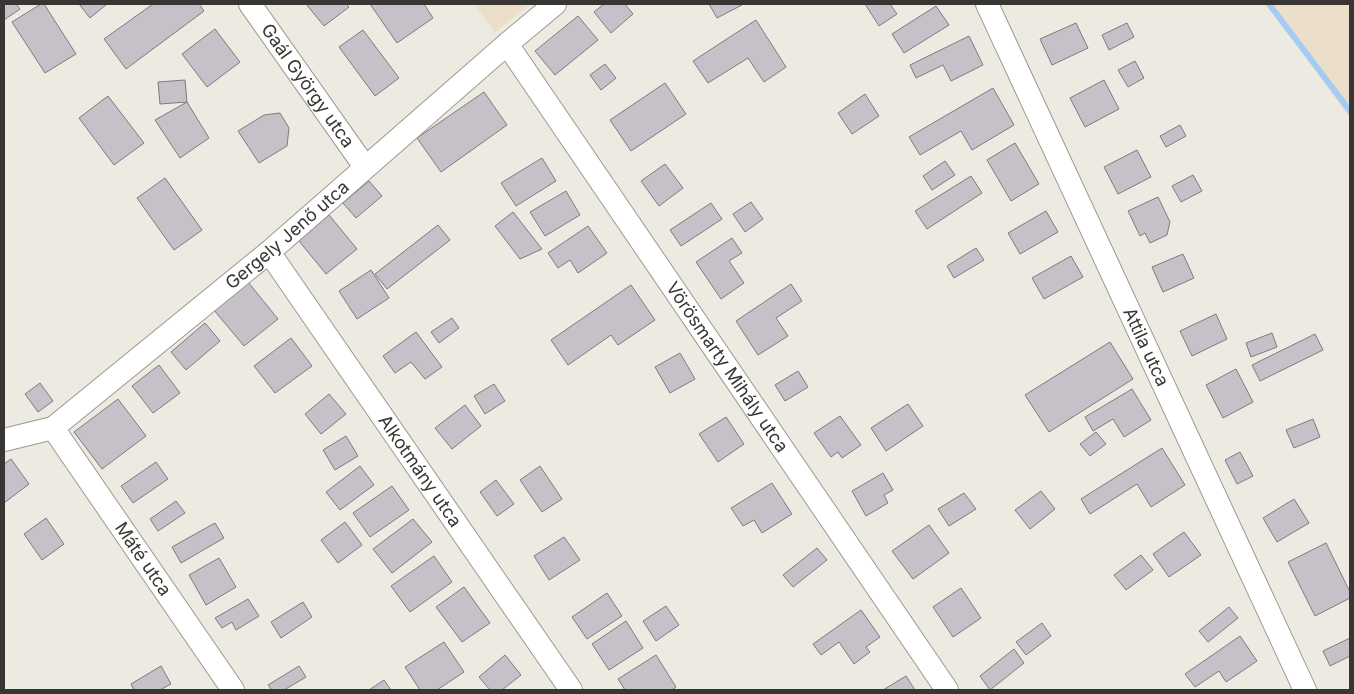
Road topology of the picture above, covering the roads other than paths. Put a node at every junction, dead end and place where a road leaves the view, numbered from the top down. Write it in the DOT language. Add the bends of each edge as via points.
graph roads {
  1 [pos="250,4"];
  2 [pos="987,4"];
  3 [pos="548,6"];
  4 [pos="507,44"];
  5 [pos="365,167"];
  6 [pos="269,252"];
  7 [pos="53,428"];
  8 [pos="4,440"];
  9 [pos="233,690"];
  10 [pos="571,690"];
  11 [pos="947,690"];
  12 [pos="1305,690"];
  1 -- 5 [label="street, Gaál György utca"];
  2 -- 12 [label="street, Attila utca"];
  3 -- 4 [label="street, Gergely Jenő utca"];
  4 -- 5 [label="street, Gergely Jenő utca"];
  4 -- 11 [label="street, Vörösmarty Mihály utca"];
  5 -- 6 [label="street, Gergely Jenő utca"];
  6 -- 7 [label="street, Gergely Jenő utca"];
  6 -- 10 [label="street, Alkotmány utca"];
  7 -- 8 [label="street, Gergely Jenő utca"];
  7 -- 9 [label="street, Máté utca"];
}
